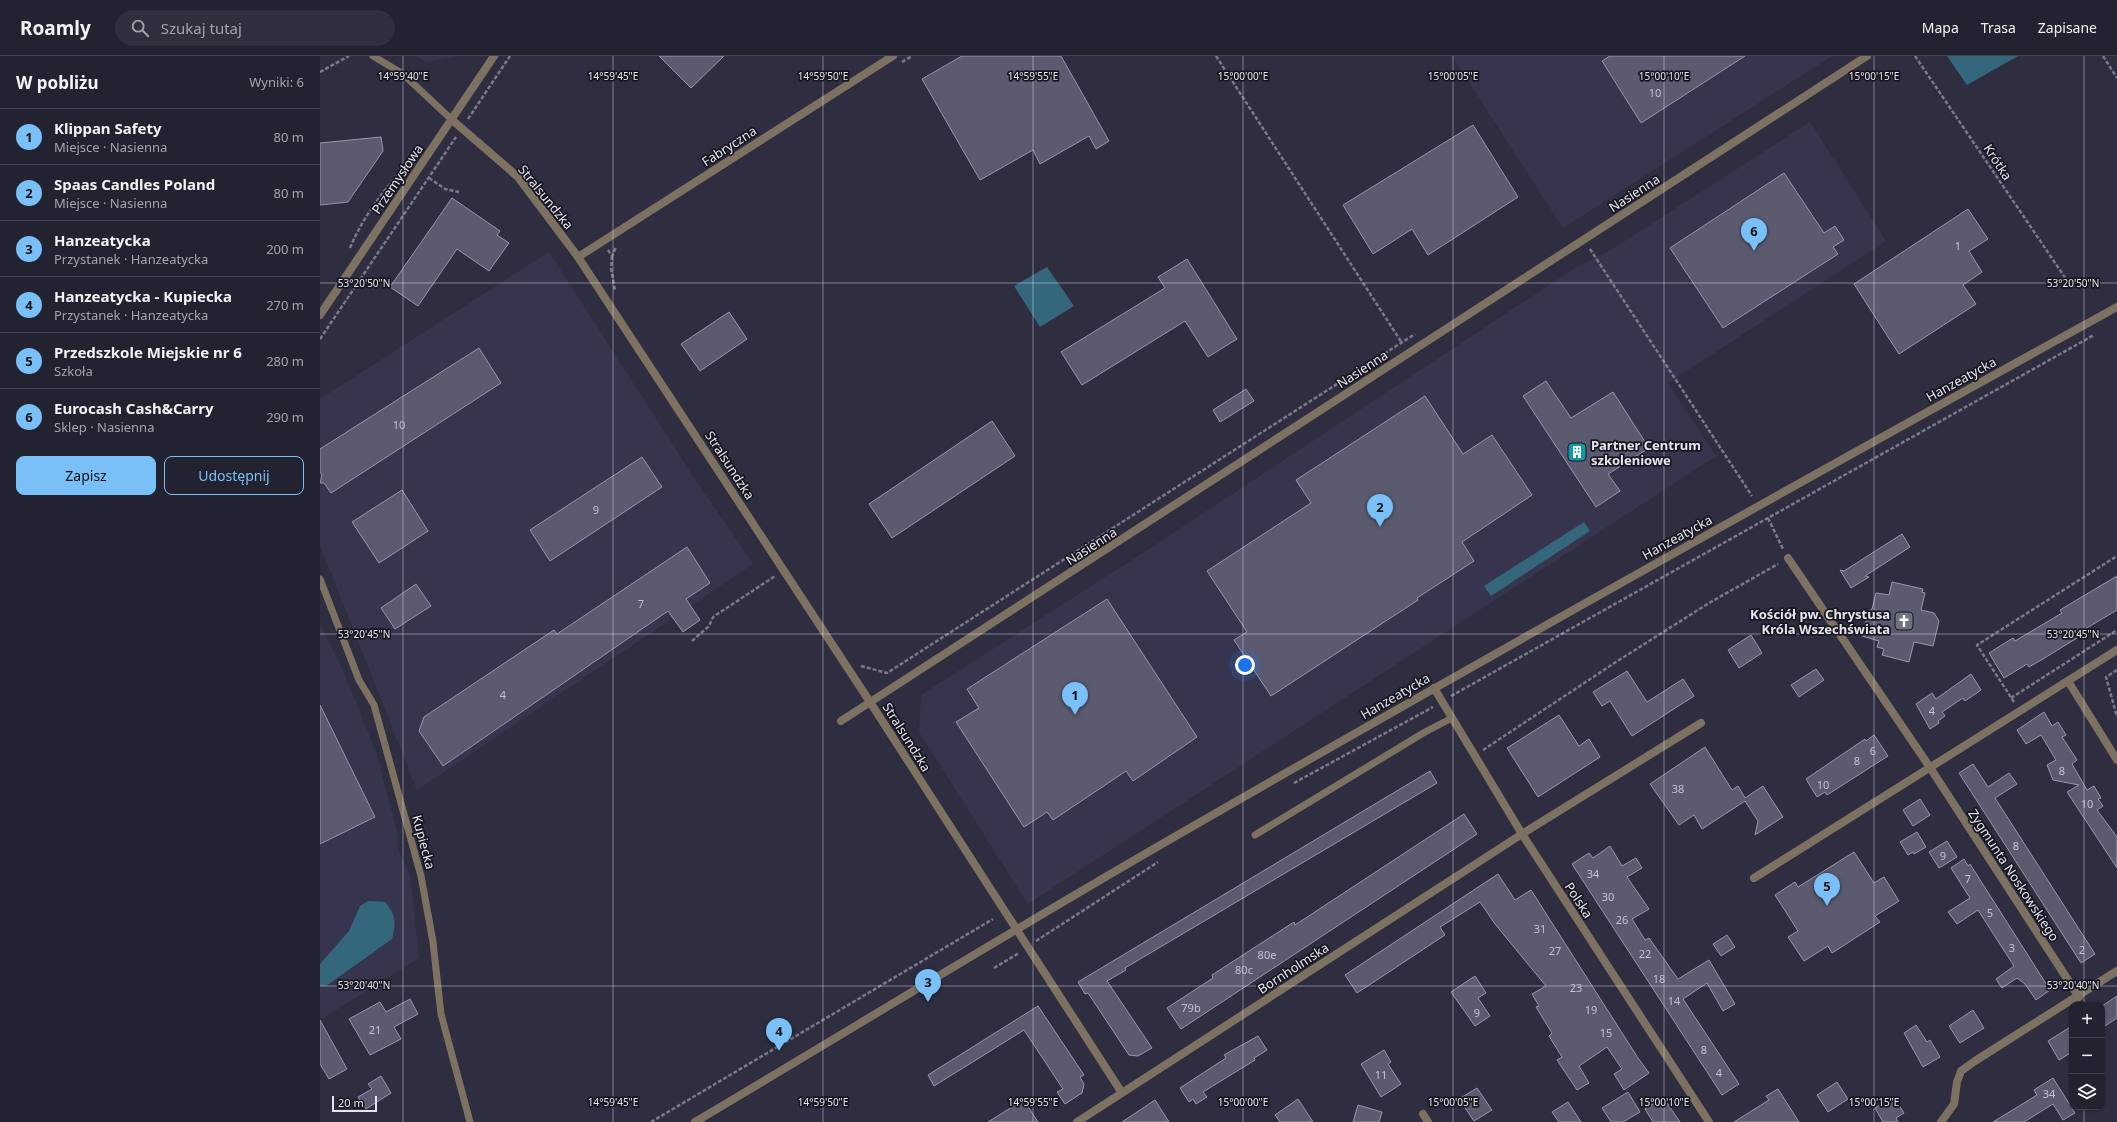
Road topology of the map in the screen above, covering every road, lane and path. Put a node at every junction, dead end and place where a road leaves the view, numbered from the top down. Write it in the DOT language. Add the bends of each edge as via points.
graph roads {
  1 [pos="349,56"];
  2 [pos="373,56"];
  3 [pos="494,56"];
  4 [pos="510,56"];
  5 [pos="893,56"];
  6 [pos="1216,56"];
  7 [pos="1867,56"];
  8 [pos="1915,56"];
  9 [pos="2103,56"];
  10 [pos="320,72"];
  11 [pos="2117,78"];
  12 [pos="451,119"];
  13 [pos="461,129"];
  14 [pos="429,178"];
  15 [pos="459,192"];
  16 [pos="1584,240"];
  17 [pos="612,256"];
  18 [pos="578,257"];
  19 [pos="2066,279"];
  20 [pos="615,290"];
  21 [pos="2117,307"];
  22 [pos="320,315"];
  23 [pos="1421,330"];
  24 [pos="2096,333"];
  25 [pos="320,339"];
  26 [pos="1401,342"];
  27 [pos="1408,354"];
  28 [pos="1752,496"];
  29 [pos="1768,518"];
  30 [pos="2117,556"];
  31 [pos="1788,558"];
  32 [pos="784,570"];
  33 [pos="320,579"];
  34 [pos="2117,630"];
  35 [pos="692,641"];
  36 [pos="2117,650"];
  37 [pos="844,662"];
  38 [pos="2117,670"];
  39 [pos="2068,681"];
  40 [pos="1434,688"];
  41 [pos="2011,698"];
  42 [pos="870,702"];
  43 [pos="1442,702"];
  44 [pos="2019,711"];
  45 [pos="2117,717"];
  46 [pos="1452,718"];
  47 [pos="841,722"];
  48 [pos="1701,723"];
  49 [pos="1475,756"];
  50 [pos="2117,760"];
  51 [pos="1929,766"];
  52 [pos="1290,786"];
  53 [pos="1255,834"];
  54 [pos="1522,834"];
  55 [pos="1160,860"];
  56 [pos="1754,878"];
  57 [pos="993,919"];
  58 [pos="1018,930"];
  59 [pos="1029,946"];
  60 [pos="994,968"];
  61 [pos="2117,971"];
  62 [pos="2079,997"];
  63 [pos="1122,1093"];
  64 [pos="1423,1114"];
  65 [pos="470,1122"];
  66 [pos="651,1122"];
  67 [pos="695,1122"];
  68 [pos="1077,1122"];
  69 [pos="1428,1122"];
  70 [pos="1709,1122"];
  71 [pos="1941,1122"];
  1 -- 10 [label="path"];
  2 -- 12 [label="lane, Stralsundzka" via="402,74"];
  3 -- 12 [label="street, Przemysłowa"];
  4 -- 13 [label="path"];
  5 -- 18 [label="street, Fabryczna"];
  6 -- 26 [label="path"];
  7 -- 16 [label="street, Nasienna"];
  8 -- 19 [label="path, Krótka"];
  9 -- 11 [label="path"];
  12 -- 13 [label="street, Stralsundzka"];
  12 -- 22 [label="street, Przemysłowa"];
  13 -- 14 [label="path"];
  13 -- 18 [label="street, Stralsundzka" via="518,177"];
  14 -- 15 [label="path" via="445,189"];
  14 -- 25 [label="path"];
  16 -- 27 [label="street, Nasienna"];
  16 -- 28 [label="path"];
  17 -- 20 [label="path" via="611,269"];
  18 -- 32 [label="street, Stralsundzka"];
  21 -- 40 [label="street, Hanzeatycka"];
  23 -- 26 [label="path"];
  24 -- 29 [label="path"];
  26 -- 27 [label="path"];
  26 -- 37 [label="path" via="887,674"];
  27 -- 42 [label="street, Nasienna"];
  29 -- 31 [label="path"];
  29 -- 43 [label="path"];
  30 -- 41 [label="path" via="1977,645"];
  31 -- 49 [label="path" via="1622,657"];
  31 -- 51 [label="street, Zygmunta Noskowskiego"];
  32 -- 35 [label="path" via="713,617 709,626"];
  32 -- 37 [label="street, Stralsundzka"];
  33 -- 65 [label="lane, Kupiecka" via="359,680 374,705 421,876 433,942 441,1014"];
  34 -- 41 [label="path"];
  36 -- 39 [label="street"];
  37 -- 42 [label="street, Stralsundzka"];
  38 -- 45 [label="path" via="2106,677"];
  39 -- 44 [label="street"];
  39 -- 50 [label="street"];
  40 -- 43 [label="street, Polska"];
  40 -- 58 [label="street, Hanzeatycka" via="1170,839"];
  41 -- 44 [label="path"];
  42 -- 47 [label="street, Nasienna"];
  42 -- 58 [label="street, Stralsundzka" via="976,869"];
  43 -- 46 [label="street, Polska"];
  43 -- 52 [label="path"];
  44 -- 51 [label="street"];
  46 -- 49 [label="street, Polska"];
  46 -- 53 [label="lane"];
  48 -- 54 [label="street, Bornholmska"];
  49 -- 54 [label="street, Polska"];
  51 -- 56 [label="street"];
  51 -- 62 [label="street, Zygmunta Noskowskiego"];
  54 -- 63 [label="street, Bornholmska"];
  54 -- 70 [label="street, Polska"];
  55 -- 59 [label="path"];
  57 -- 66 [label="path"];
  58 -- 59 [label="street, Stralsundzka"];
  58 -- 67 [label="street, Hanzeatycka"];
  59 -- 60 [label="path"];
  59 -- 63 [label="street, Stralsundzka"];
  61 -- 62 [label="street"];
  62 -- 71 [label="street" via="1975,1060 1962,1071 1957,1082 1954,1104"];
  63 -- 68 [label="street, Bornholmska"];
  64 -- 69 [label="street"];
}
